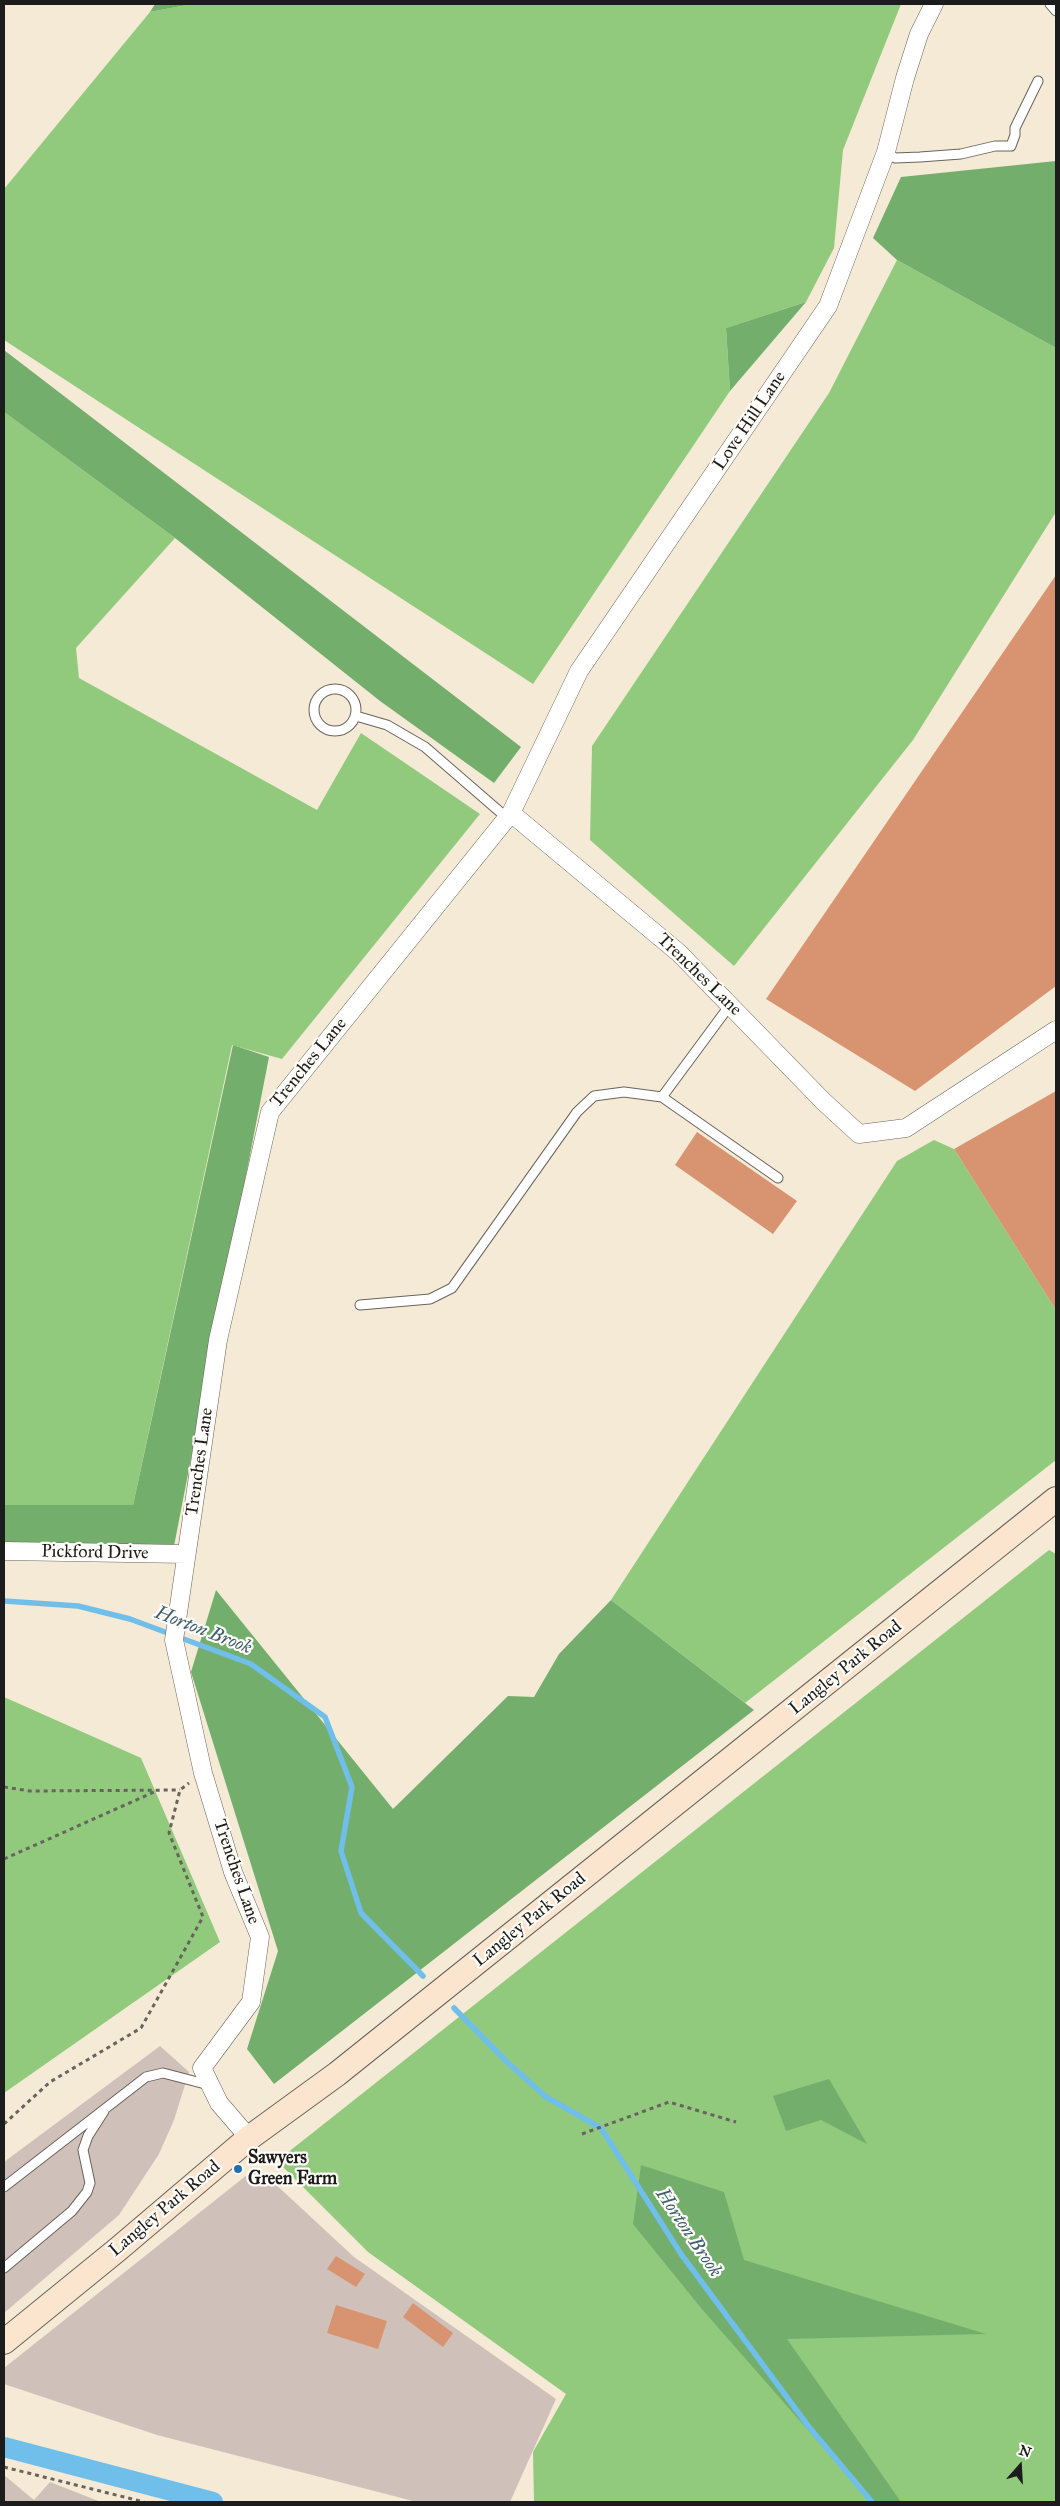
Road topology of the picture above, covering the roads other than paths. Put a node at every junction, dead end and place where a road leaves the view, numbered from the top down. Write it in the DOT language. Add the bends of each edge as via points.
graph roads {
  1 [pos="934,4"];
  2 [pos="1050,4"];
  3 [pos="1056,11"];
  4 [pos="1038,81"];
  5 [pos="886,152"];
  6 [pos="356,716"];
  7 [pos="509,816"];
  8 [pos="730,1005"];
  9 [pos="1056,1030"];
  10 [pos="662,1097"];
  11 [pos="778,1178"];
  12 [pos="360,1305"];
  13 [pos="1056,1499"];
  14 [pos="4,1552"];
  15 [pos="186,1554"];
  16 [pos="210,2085"];
  17 [pos="108,2104"];
  18 [pos="249,2138"];
  19 [pos="4,2187"];
  20 [pos="4,2268"];
  21 [pos="4,2342"];
  1 -- 5 [label="street, Love Hill Lane" via="919,34"];
  2 -- 3 [label="lane"];
  4 -- 5 [label="lane" via="1015,128 1011,146 920,157 895,158"];
  5 -- 7 [label="street, Love Hill Lane" via="828,306 579,671"];
  6 -- 6 [label="lane" via="348,728 328,731 314,716 314,703 330,689 345,691 355,702"];
  6 -- 7 [label="lane" via="386,725 426,747"];
  7 -- 8 [label="street, Trenches Lane" via="679,953"];
  7 -- 15 [label="street, Trenches Lane" via="270,1112 218,1340"];
  8 -- 9 [label="street, Trenches Lane" via="859,1134 906,1128"];
  8 -- 10 [label="lane"];
  10 -- 11 [label="lane"];
  10 -- 12 [label="lane" via="624,1092 594,1096 577,1112 452,1288 430,1299"];
  13 -- 18 [label="main road, Langley Park Road" via="337,2074"];
  14 -- 15 [label="street, Pickford Drive"];
  15 -- 16 [label="street, Trenches Lane" via="174,1634 204,1773 233,1872 260,1938 251,2002 202,2068"];
  16 -- 17 [label="lane" via="162,2073 146,2076"];
  16 -- 18 [label="street, Trenches Lane" via="218,2103"];
  17 -- 19 [label="lane"];
  17 -- 20 [label="lane" via="83,2150 90,2183 87,2192 72,2211"];
  18 -- 21 [label="main road, Langley Park Road"];
}
